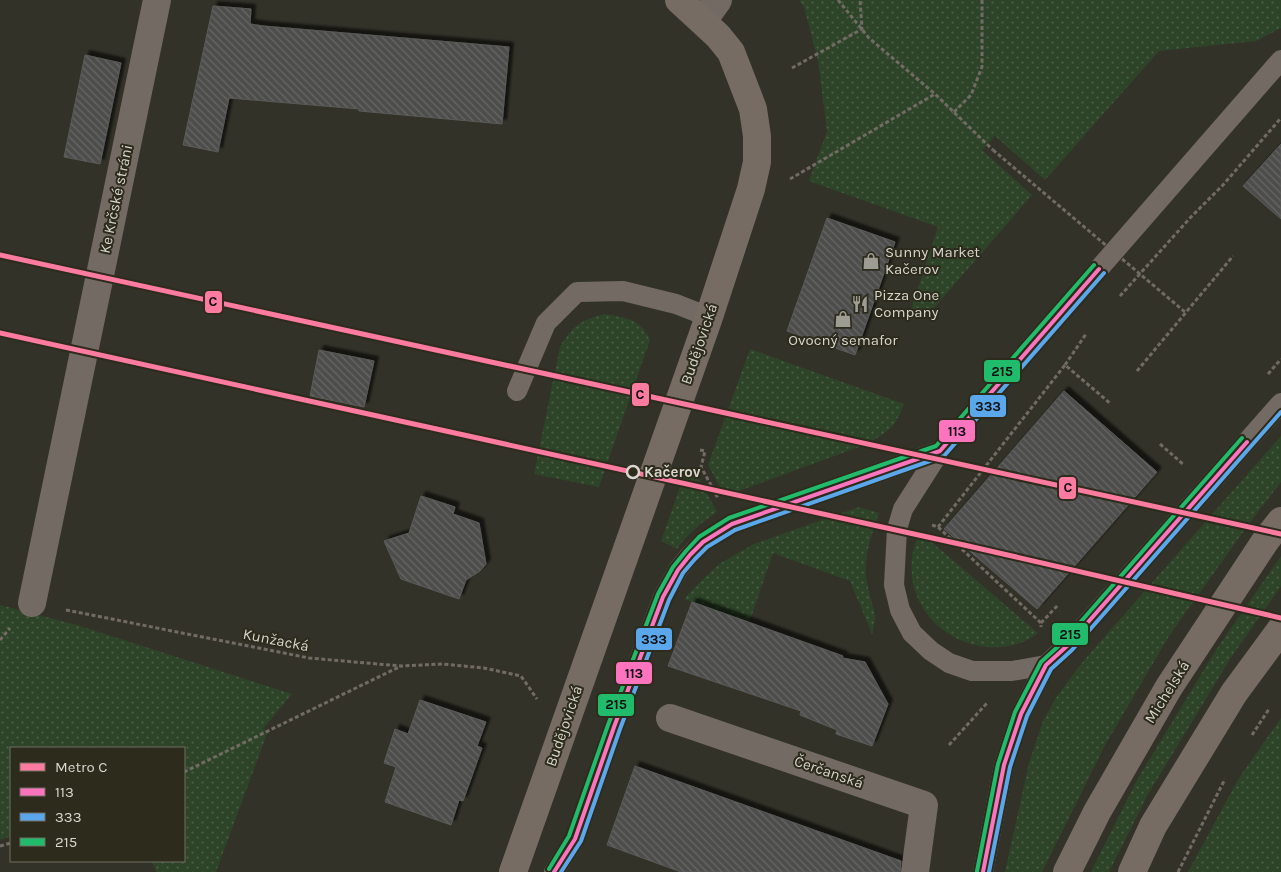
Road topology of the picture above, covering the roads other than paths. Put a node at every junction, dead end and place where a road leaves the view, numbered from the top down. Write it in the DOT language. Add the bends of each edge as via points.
graph roads {
  1 [pos="157,0"];
  2 [pos="679,0"];
  3 [pos="711,10"];
  4 [pos="1281,60"];
  5 [pos="709,317"];
  6 [pos="517,391"];
  7 [pos="1281,403"];
  8 [pos="940,451"];
  9 [pos="1281,521"];
  10 [pos="32,603"];
  11 [pos="1281,629"];
  12 [pos="1046,665"];
  13 [pos="670,718"];
  14 [pos="513,872"];
  15 [pos="554,872"];
  16 [pos="914,872"];
  17 [pos="983,872"];
  18 [pos="1067,872"];
  19 [pos="1132,872"];
  1 -- 10 [label="street, Ke Krčské stráni"];
  2 -- 3 [label="street, Budějovická"];
  3 -- 5 [label="street, Budějovická" via="718,36 732,52 753,109 757,162"];
  4 -- 8 [label="lane"];
  5 -- 6 [label="lane" via="676,304 623,291 577,292 546,323"];
  5 -- 14 [label="street, Budějovická"];
  7 -- 12 [label="lane" via="1067,646"];
  8 -- 12 [label="lane" via="903,509 897,529 894,585 900,610 912,633 949,663 972,671"];
  8 -- 15 [label="lane" via="732,524 703,542 690,555 663,597 574,839"];
  9 -- 18 [label="street, Michelská" via="1169,687 1097,812"];
  11 -- 19 [label="street" via="1234,693 1153,826"];
  12 -- 17 [label="lane" via="1021,714 1004,765"];
  13 -- 16 [label="street, Čerčanská" via="924,805"];
}
